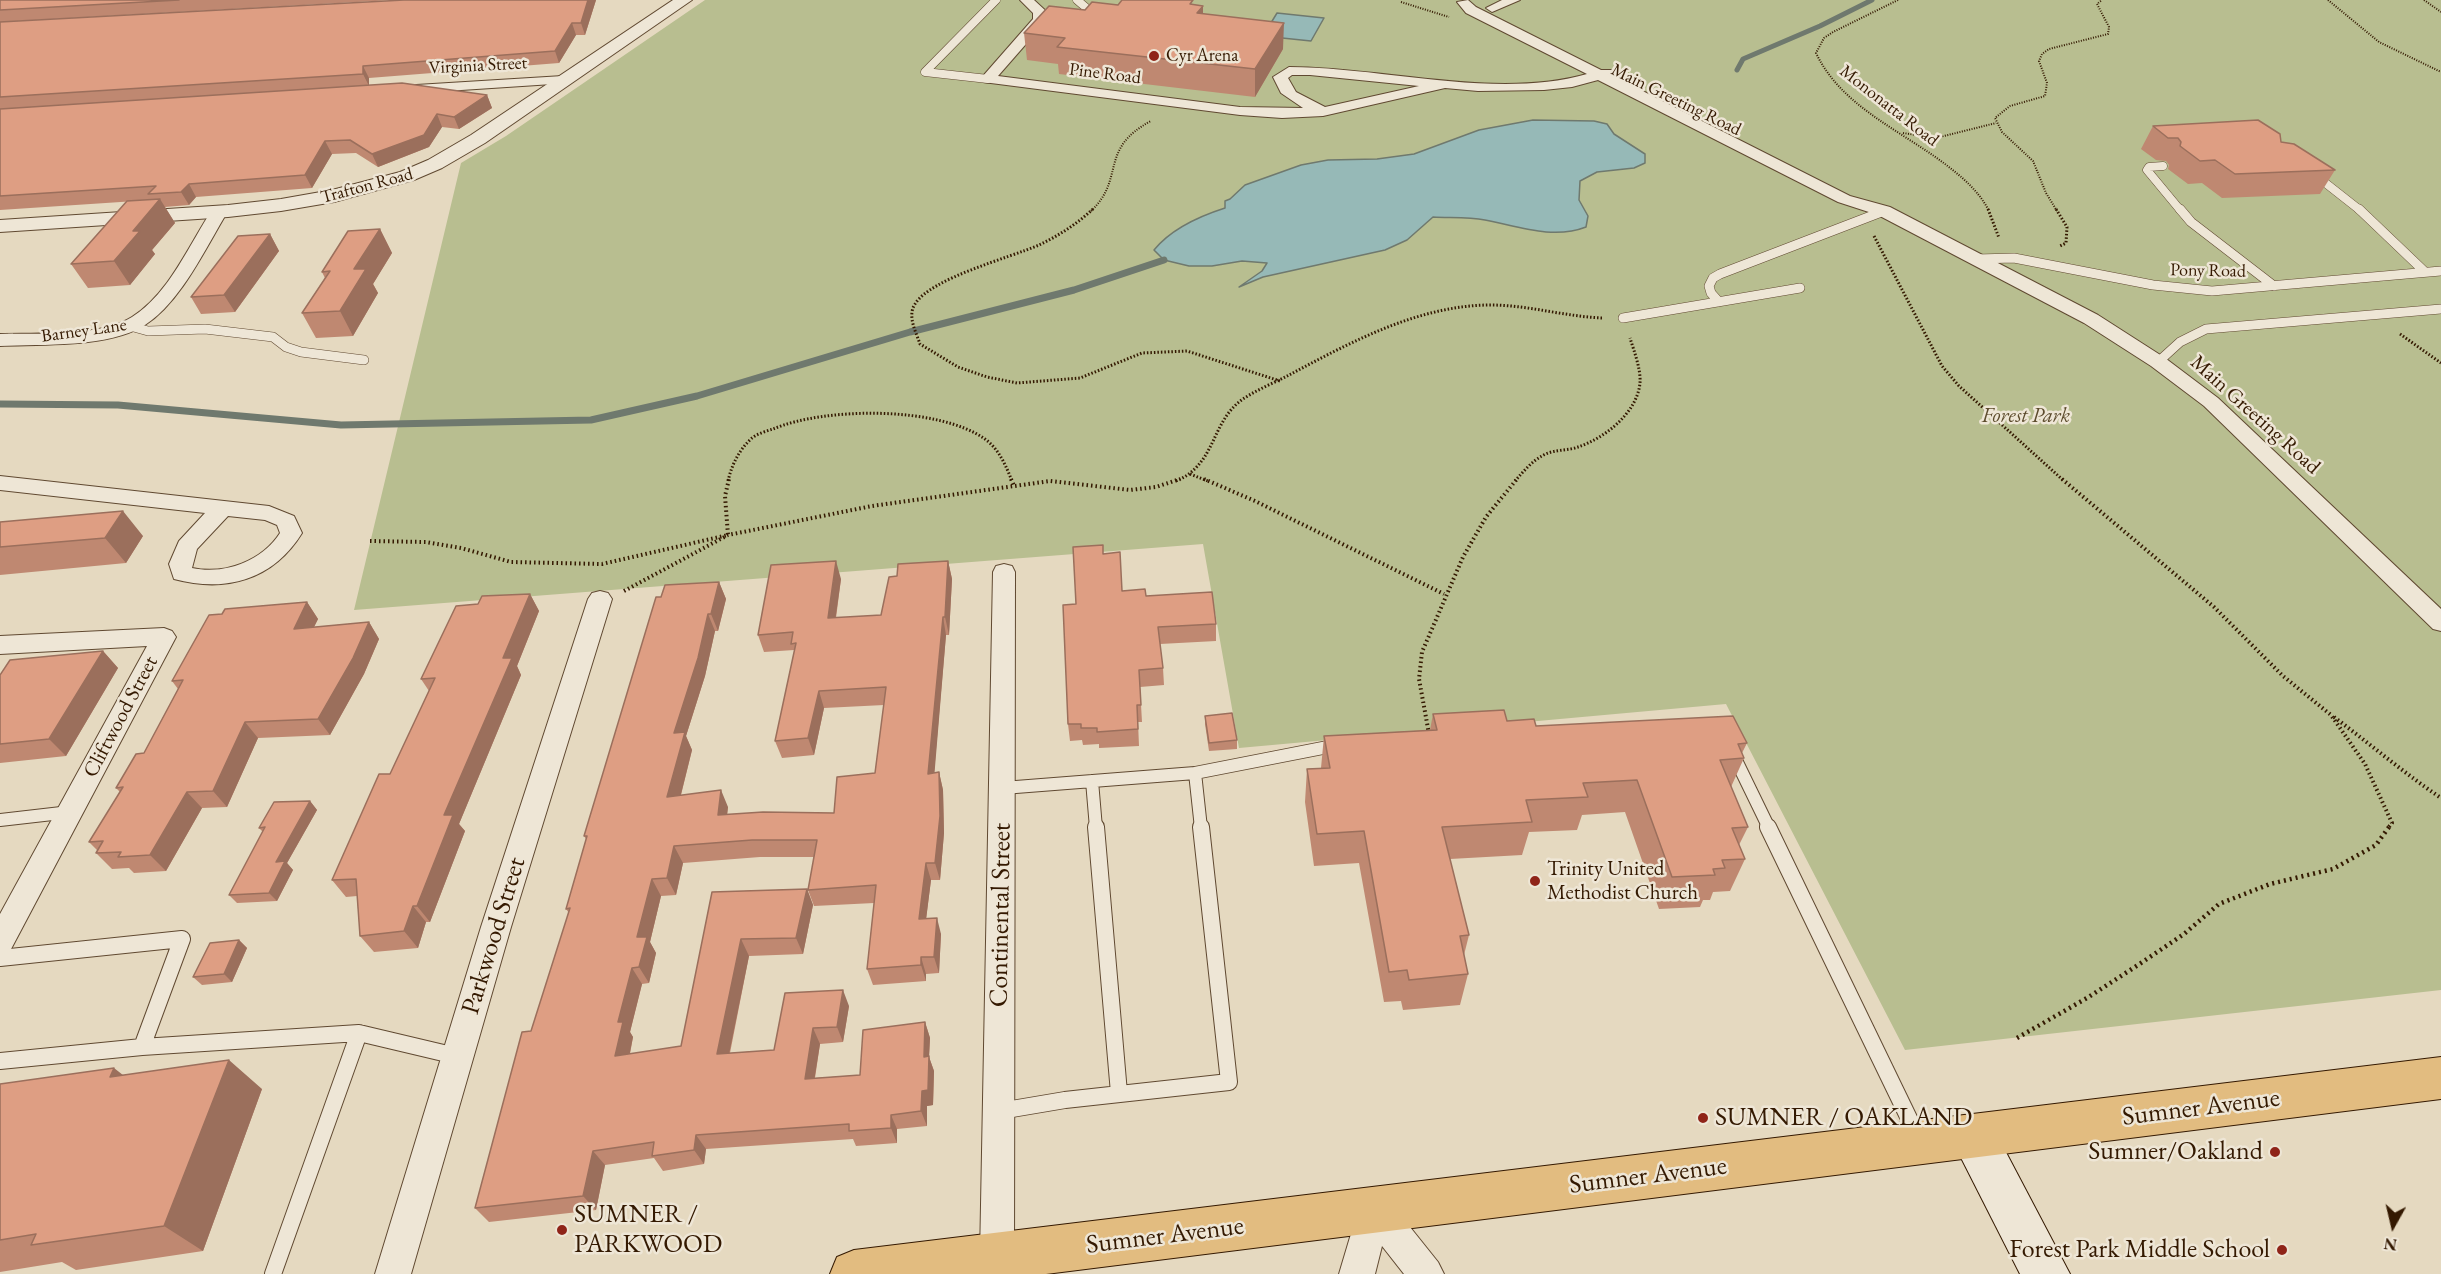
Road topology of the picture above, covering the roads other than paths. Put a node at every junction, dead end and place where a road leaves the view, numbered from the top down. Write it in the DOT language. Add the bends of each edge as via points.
graph roads {
  1 [pos="684,0"];
  2 [pos="996,0"];
  3 [pos="1026,0"];
  4 [pos="1077,0"];
  5 [pos="1514,0"];
  6 [pos="1461,1"];
  7 [pos="1101,8"];
  8 [pos="1492,8"];
  9 [pos="1090,11"];
  10 [pos="1082,12"];
  11 [pos="1616,70"];
  12 [pos="1601,75"];
  13 [pos="988,79"];
  14 [pos="563,80"];
  15 [pos="1445,84"];
  16 [pos="389,90"];
  17 [pos="1323,112"];
  18 [pos="2163,166"];
  19 [pos="2310,171"];
  20 [pos="1884,211"];
  21 [pos="220,212"];
  22 [pos="0,226"];
  23 [pos="1977,259"];
  24 [pos="2441,270"];
  25 [pos="2425,272"];
  26 [pos="2274,286"];
  27 [pos="1800,288"];
  28 [pos="1719,302"];
  29 [pos="2441,309"];
  30 [pos="1623,318"];
  31 [pos="130,326"];
  32 [pos="0,340"];
  33 [pos="364,360"];
  34 [pos="2158,362"];
  35 [pos="0,483"];
  36 [pos="224,507"];
  37 [pos="1004,572"];
  38 [pos="600,599"];
  39 [pos="2441,623"];
  40 [pos="0,645"];
  41 [pos="1350,743"];
  42 [pos="1729,747"];
  43 [pos="1195,773"];
  44 [pos="1092,781"];
  45 [pos="1003,788"];
  46 [pos="70,812"];
  47 [pos="0,820"];
  48 [pos="3,932"];
  49 [pos="0,958"];
  50 [pos="359,1033"];
  51 [pos="142,1047"];
  52 [pos="458,1056"];
  53 [pos="0,1061"];
  54 [pos="2441,1078"];
  55 [pos="1119,1094"];
  56 [pos="999,1111"];
  57 [pos="1973,1136"];
  58 [pos="1921,1143"];
  59 [pos="1374,1209"];
  60 [pos="997,1257"];
  61 [pos="273,1274"];
  62 [pos="393,1274"];
  63 [pos="854,1274"];
  64 [pos="1357,1274"];
  65 [pos="1426,1274"];
  66 [pos="2046,1274"];
  1 -- 14 [label="street, Trafton Road"];
  2 -- 13 [label="lane" via="925,72"];
  3 -- 13 [label="street" via="1043,20"];
  4 -- 9 [label="lane"];
  5 -- 8 [label="street"];
  6 -- 8 [label="street, Main Greeting Road"];
  6 -- 12 [label="street, Main Greeting Road" via="1467,8"];
  7 -- 9 [label="lane"];
  8 -- 11 [label="street, Main Greeting Road"];
  9 -- 10 [label="lane"];
  11 -- 12 [label="street, Pine Road"];
  11 -- 20 [label="street, Main Greeting Road" via="1860,192"];
  12 -- 15 [label="street, Pine Road" via="1544,86"];
  12 -- 20 [label="street, Main Greeting Road" via="1844,198"];
  13 -- 17 [label="street, Pine Road" via="1264,113"];
  14 -- 16 [label="street, Virginia Street"];
  14 -- 21 [label="street, Trafton Road" via="469,145 420,171 334,196"];
  15 -- 17 [label="street, Pine Road"];
  15 -- 17 [label="street, Pine Road" via="1321,71 1295,70 1282,75 1284,86 1294,97"];
  18 -- 26 [label="lane" via="2146,170 2183,214"];
  19 -- 25 [label="lane" via="2360,210"];
  20 -- 23 [label="street, Main Greeting Road"];
  20 -- 28 [label="lane" via="1720,274 1709,286"];
  21 -- 22 [label="street, Trafton Road"];
  21 -- 31 [label="street, Barney Lane" via="164,297"];
  23 -- 26 [label="lane, Pony Road" via="2004,257 2178,288 2229,291"];
  23 -- 34 [label="street, Main Greeting Road" via="2091,319"];
  24 -- 25 [label="lane, Pony Road"];
  25 -- 26 [label="lane, Pony Road"];
  27 -- 28 [label="lane"];
  28 -- 30 [label="lane"];
  29 -- 34 [label="lane" via="2206,329 2178,342"];
  31 -- 32 [label="street, Barney Lane" via="72,336"];
  31 -- 33 [label="lane" via="148,331 205,329 273,337 302,352"];
  34 -- 39 [label="street, Main Greeting Road" via="2211,402"];
  35 -- 36 [label="street"];
  36 -- 36 [label="street" via="279,516 291,533 280,549 249,569 217,577 182,573 182,552"];
  37 -- 45 [label="street, Continental Street"];
  38 -- 52 [label="street, Parkwood Street"];
  40 -- 46 [label="street, Cliftwood Street" via="164,638"];
  41 -- 43 [label="lane"];
  42 -- 58 [label="lane"];
  43 -- 44 [label="lane"];
  43 -- 55 [label="lane" via="1229,1082"];
  44 -- 45 [label="lane"];
  44 -- 55 [label="lane"];
  45 -- 56 [label="street, Continental Street"];
  46 -- 47 [label="lane"];
  46 -- 48 [label="street, Cliftwood Street"];
  49 -- 51 [label="lane" via="182,939"];
  50 -- 51 [label="lane"];
  50 -- 52 [label="lane"];
  50 -- 61 [label="lane"];
  51 -- 53 [label="lane"];
  52 -- 62 [label="street, Parkwood Street"];
  54 -- 57 [label="main road, Sumner Avenue"];
  55 -- 56 [label="lane"];
  56 -- 60 [label="street, Continental Street"];
  57 -- 58 [label="main road, Sumner Avenue"];
  57 -- 66 [label="main road"];
  58 -- 59 [label="main road, Sumner Avenue"];
  59 -- 60 [label="main road, Sumner Avenue"];
  59 -- 64 [label="street"];
  59 -- 65 [label="street"];
  60 -- 63 [label="main road, Sumner Avenue"];
}
